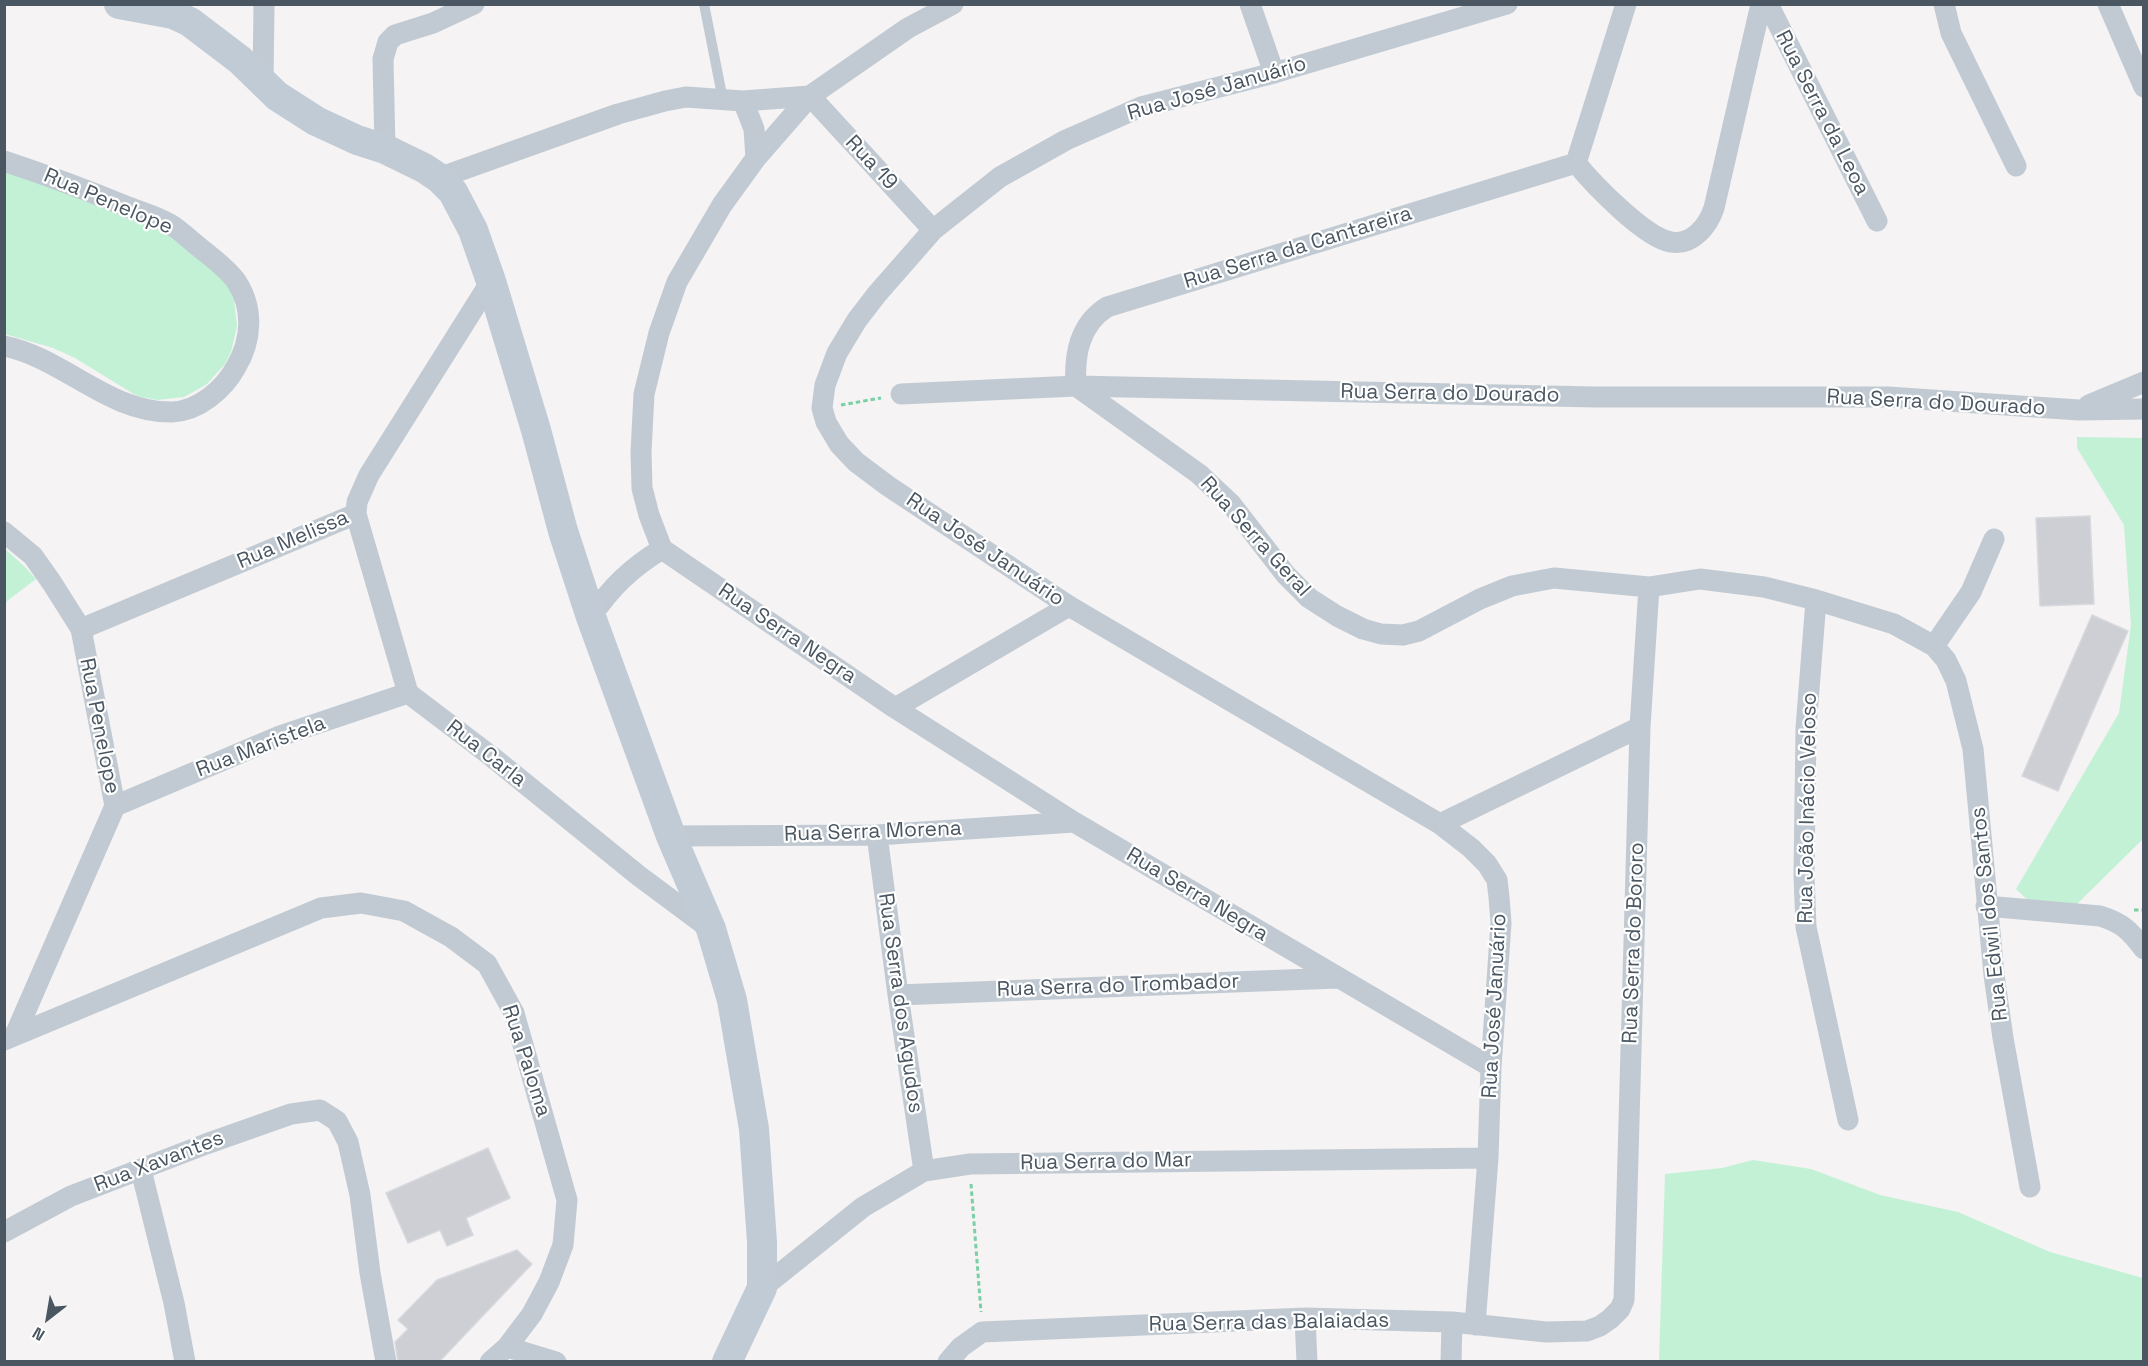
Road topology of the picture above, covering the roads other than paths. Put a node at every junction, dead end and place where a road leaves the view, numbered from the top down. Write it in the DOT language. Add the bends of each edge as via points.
graph roads {
  1 [pos="118,4"];
  2 [pos="264,4"];
  3 [pos="474,4"];
  4 [pos="704,4"];
  5 [pos="953,4"];
  6 [pos="1250,4"];
  7 [pos="1507,4"];
  8 [pos="1626,4"];
  9 [pos="1761,4"];
  10 [pos="1768,4"];
  11 [pos="1944,4"];
  12 [pos="2108,4"];
  13 [pos="182,11"];
  14 [pos="1274,74"];
  15 [pos="263,83"];
  16 [pos="2144,87"];
  17 [pos="810,96"];
  18 [pos="733,100"];
  19 [pos="385,149"];
  20 [pos="756,158"];
  21 [pos="4,160"];
  22 [pos="1576,163"];
  23 [pos="2016,165"];
  24 [pos="439,178"];
  25 [pos="1877,221"];
  26 [pos="933,230"];
  27 [pos="491,281"];
  28 [pos="4,346"];
  29 [pos="2144,382"];
  30 [pos="1076,386"];
  31 [pos="901,394"];
  32 [pos="2144,409"];
  33 [pos="2079,410"];
  34 [pos="356,514"];
  35 [pos="4,532"];
  36 [pos="1994,539"];
  37 [pos="662,549"];
  38 [pos="1650,587"];
  39 [pos="1816,600"];
  40 [pos="1069,606"];
  41 [pos="591,617"];
  42 [pos="81,629"];
  43 [pos="1934,646"];
  44 [pos="408,693"];
  45 [pos="895,708"];
  46 [pos="1640,728"];
  47 [pos="115,807"];
  48 [pos="1074,822"];
  49 [pos="1440,824"];
  50 [pos="877,835"];
  51 [pos="671,836"];
  52 [pos="1986,906"];
  53 [pos="711,929"];
  54 [pos="2144,949"];
  55 [pos="1338,978"];
  56 [pos="897,995"];
  57 [pos="10,1037"];
  58 [pos="1491,1067"];
  59 [pos="1848,1120"];
  60 [pos="1488,1158"];
  61 [pos="141,1170"];
  62 [pos="924,1171"];
  63 [pos="2030,1187"];
  64 [pos="4,1232"];
  65 [pos="762,1288"];
  66 [pos="1624,1300"];
  67 [pos="1305,1318"];
  68 [pos="1452,1322"];
  69 [pos="1475,1325"];
  70 [pos="507,1347"];
  71 [pos="185,1362"];
  72 [pos="386,1362"];
  73 [pos="490,1362"];
  74 [pos="556,1362"];
  75 [pos="727,1362"];
  76 [pos="948,1362"];
  77 [pos="1307,1362"];
  78 [pos="1451,1362"];
  1 -- 13 [label="street"];
  2 -- 15 [label="street"];
  3 -- 19 [label="street" via="395,35 388,42 383,59"];
  4 -- 18 [label="lane"];
  5 -- 17 [label="street" via="908,28"];
  6 -- 14 [label="street"];
  7 -- 14 [label="street, Rua José Januário"];
  8 -- 22 [label="street"];
  9 -- 22 [label="street" via="1714,208 1703,230 1680,243 1656,237 1610,201"];
  10 -- 25 [label="street, Rua Serra da Leoa"];
  11 -- 23 [label="street" via="1951,33"];
  12 -- 16 [label="street"];
  13 -- 15 [label="street"];
  14 -- 26 [label="street, Rua José Januário" via="1141,107 1066,140 1000,177"];
  15 -- 19 [label="street" via="316,121"];
  17 -- 18 [label="street"];
  17 -- 20 [label="street"];
  17 -- 26 [label="street, Rua 19"];
  18 -- 20 [label="street" via="754,129"];
  18 -- 24 [label="street" via="686,97 646,106"];
  19 -- 24 [label="street"];
  20 -- 37 [label="street" via="722,205 677,282 644,394 642,488"];
  21 -- 28 [label="street, Rua Penelope" via="170,225 236,281 249,311 249,339 221,389 197,405 174,412 148,410 110,398 64,371"];
  22 -- 30 [label="street, Rua Serra da Cantareira" via="1107,307 1097,313 1081,338 1076,351"];
  24 -- 27 [label="street" via="453,192 473,230"];
  26 -- 40 [label="street, Rua José Januário" via="857,320 837,353 825,385 822,408 826,422 856,462"];
  27 -- 34 [label="street, Rua Melissa" via="369,475"];
  27 -- 41 [label="street"];
  29 -- 33 [label="street, Rua Serra do Dourado"];
  30 -- 31 [label="street, Rua Serra do Dourado"];
  30 -- 33 [label="street, Rua Serra do Dourado" via="1596,397 1888,397"];
  30 -- 38 [label="street, Rua Serra Geral" via="1199,474 1231,504 1286,575 1309,598 1364,629 1402,635 1419,631 1501,590 1554,578"];
  32 -- 33 [label="street, Rua Serra do Dourado"];
  34 -- 42 [label="street, Rua Melissa"];
  34 -- 44 [label="street"];
  35 -- 42 [label="street, Rua Penelope" via="33,556"];
  36 -- 43 [label="street" via="1971,592"];
  37 -- 41 [label="street" via="620,581"];
  37 -- 45 [label="street, Rua Serra Negra"];
  38 -- 39 [label="street, Rua Serra Geral" via="1700,579 1764,587"];
  38 -- 46 [label="street, Rua Serra do Bororo"];
  39 -- 43 [label="street, Rua Serra Geral" via="1894,624"];
  39 -- 59 [label="street, Rua João Inácio Veloso" via="1806,728 1806,927"];
  40 -- 45 [label="street"];
  40 -- 49 [label="street, Rua José Januário"];
  41 -- 51 [label="street"];
  42 -- 47 [label="street, Rua Penelope"];
  43 -- 52 [label="street, Rua Edwil dos Santos" via="1956,681 1973,749"];
  44 -- 47 [label="street, Rua Maristela" via="280,736"];
  44 -- 53 [label="street, Rua Carla"];
  45 -- 48 [label="street, Rua Serra Negra"];
  46 -- 49 [label="street"];
  46 -- 66 [label="street, Rua Serra do Bororo"];
  47 -- 57 [label="street, Rua Penelope"];
  48 -- 50 [label="street, Rua Serra Morena"];
  48 -- 55 [label="street, Rua Serra Negra"];
  49 -- 58 [label="street, Rua José Januário" via="1471,848 1497,880 1501,923"];
  50 -- 51 [label="street, Rua Serra Morena"];
  50 -- 56 [label="street, Rua Serra dos Agudos"];
  51 -- 53 [label="street"];
  52 -- 54 [label="street" via="2100,916 2117,921"];
  52 -- 63 [label="street, Rua Edwil dos Santos" via="2003,1038"];
  53 -- 65 [label="street" via="732,1000 754,1129"];
  55 -- 56 [label="street, Rua Serra do Trombador"];
  55 -- 58 [label="street, Rua Serra Negra"];
  56 -- 62 [label="street, Rua Serra dos Agudos"];
  57 -- 70 [label="street, Rua Paloma" via="321,908 361,903 404,911 451,937 487,964 514,1013 567,1200 563,1245 549,1282 532,1314"];
  58 -- 60 [label="street, Rua José Januário"];
  60 -- 62 [label="street, Rua Serra do Mar" via="970,1164"];
  60 -- 69 [label="street, Rua José Januário"];
  61 -- 64 [label="street, Rua Xavantes" via="71,1196"];
  61 -- 71 [label="street"];
  61 -- 72 [label="street, Rua Xavantes" via="291,1114 320,1110 337,1121 348,1142 360,1195"];
  62 -- 65 [label="street, Rua Serra do Mar" via="863,1207"];
  65 -- 75 [label="street"];
  66 -- 69 [label="street, Rua Serra das Balaiadas" via="1610,1319 1587,1331 1546,1332"];
  67 -- 68 [label="street, Rua Serra das Balaiadas"];
  67 -- 76 [label="street, Rua Serra das Balaiadas" via="982,1332"];
  67 -- 77 [label="street"];
  68 -- 69 [label="street, Rua Serra das Balaiadas"];
  68 -- 78 [label="street"];
  70 -- 73 [label="street, Rua Paloma"];
  70 -- 74 [label="street"];
}
